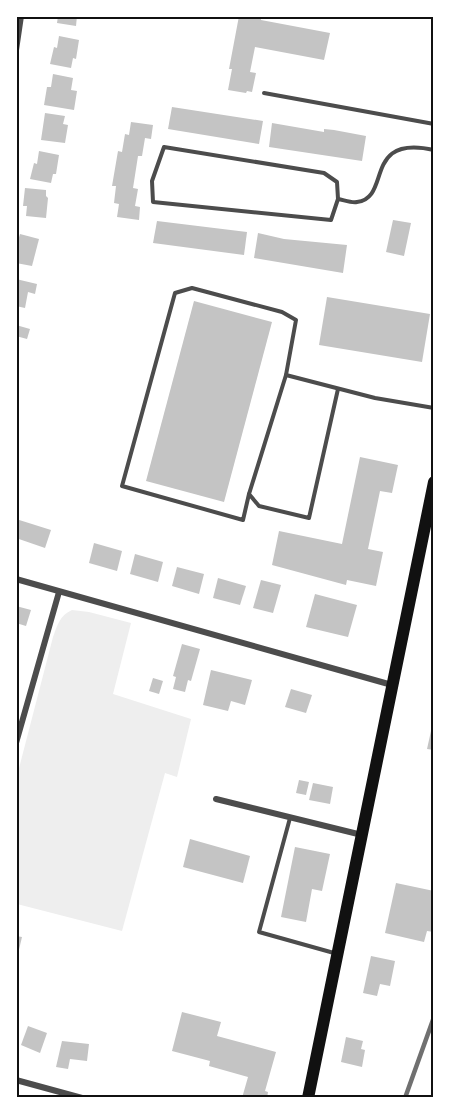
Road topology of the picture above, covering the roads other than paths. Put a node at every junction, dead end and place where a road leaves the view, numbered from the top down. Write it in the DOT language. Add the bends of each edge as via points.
graph roads {
  1 [pos="21,16"];
  2 [pos="16,50"];
  3 [pos="264,93"];
  4 [pos="434,124"];
  5 [pos="434,150"];
  6 [pos="338,199"];
  7 [pos="286,375"];
  8 [pos="338,389"];
  9 [pos="434,408"];
  10 [pos="434,482"];
  11 [pos="249,494"];
  12 [pos="16,579"];
  13 [pos="59,592"];
  14 [pos="392,685"];
  15 [pos="16,743"];
  16 [pos="216,799"];
  17 [pos="290,817"];
  18 [pos="362,835"];
  19 [pos="338,954"];
  20 [pos="16,1080"];
  21 [pos="82,1098"];
  22 [pos="308,1098"];
  1 -- 2 [label="street"];
  3 -- 4 [label="lane"];
  5 -- 6 [label="lane" via="404,147 395,151 382,165 373,192 365,200 355,203"];
  6 -- 6 [label="lane" via="331,220 153,202 152,181 164,147 324,173 337,182"];
  7 -- 8 [label="lane"];
  7 -- 11 [label="lane"];
  7 -- 11 [label="lane" via="296,320 282,312 192,288 175,293 122,486 243,520"];
  8 -- 9 [label="lane"];
  8 -- 11 [label="lane" via="309,518 259,506"];
  10 -- 14 [label="main road"];
  12 -- 13 [label="street"];
  13 -- 14 [label="street"];
  13 -- 15 [label="street"];
  14 -- 18 [label="main road"];
  16 -- 17 [label="street"];
  17 -- 18 [label="street"];
  17 -- 19 [label="lane" via="259,932"];
  18 -- 19 [label="main road"];
  19 -- 22 [label="main road"];
  20 -- 21 [label="street"];
}
